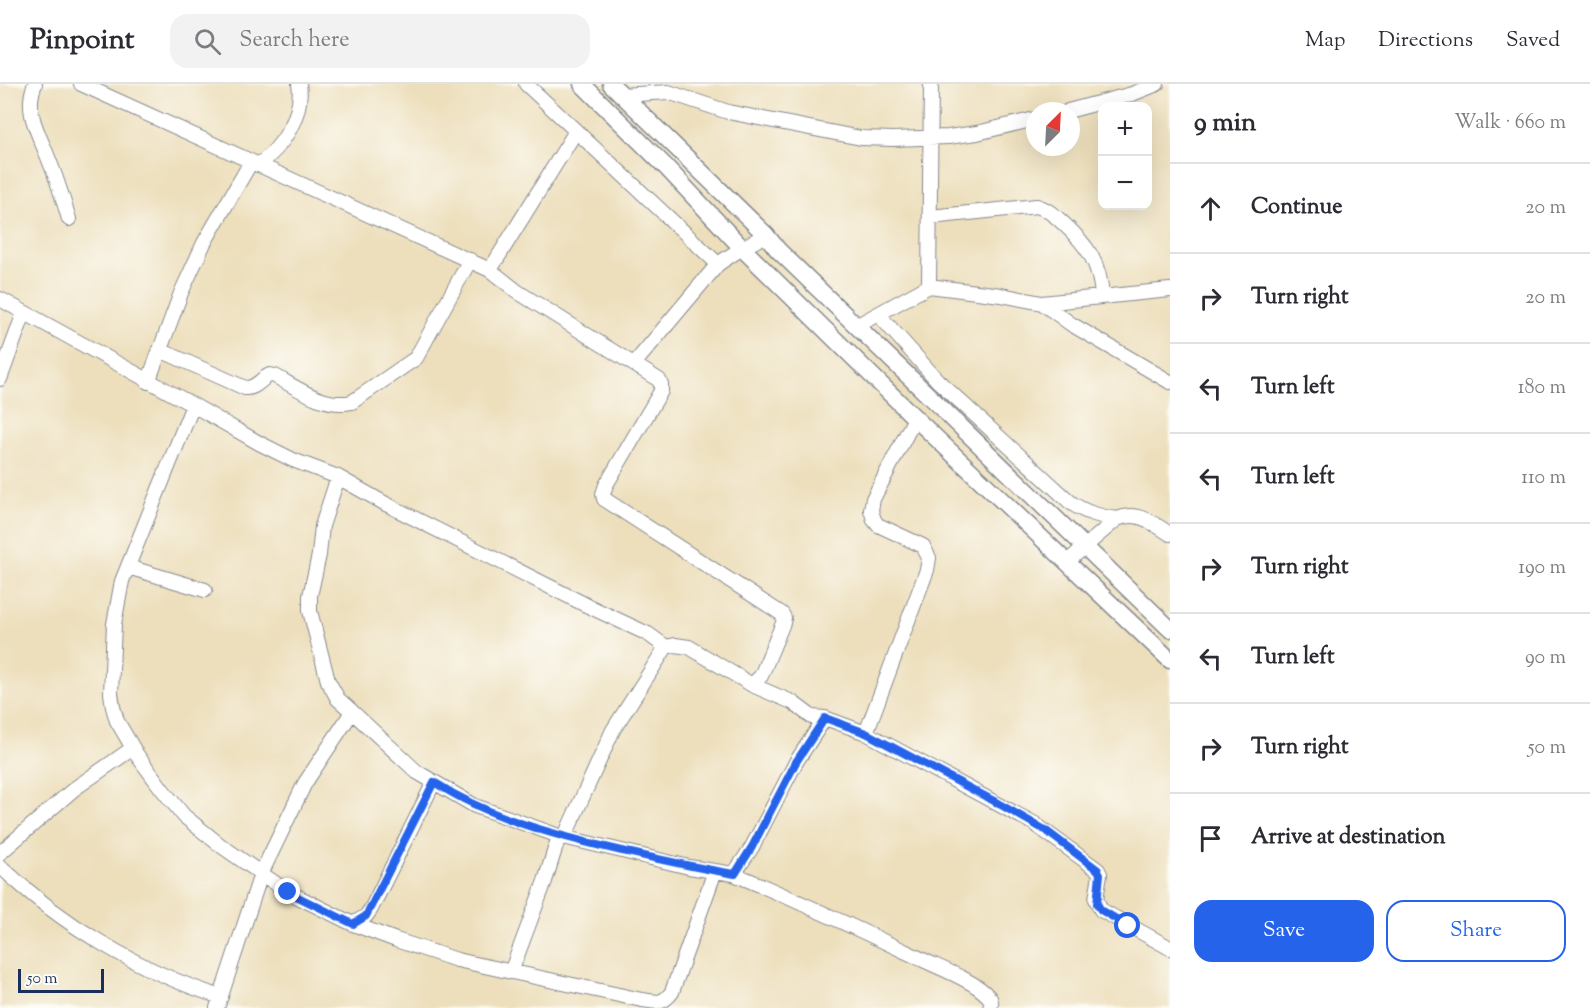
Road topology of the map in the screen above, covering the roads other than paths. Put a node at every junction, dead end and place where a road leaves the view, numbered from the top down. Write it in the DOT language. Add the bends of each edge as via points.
graph roads {
  1 [pos="35,84"];
  2 [pos="81,84"];
  3 [pos="299,84"];
  4 [pos="526,84"];
  5 [pos="582,84"];
  6 [pos="680,84"];
  7 [pos="931,84"];
  8 [pos="1157,84"];
  9 [pos="616,89"];
  10 [pos="668,92"];
  11 [pos="1080,108"];
  12 [pos="1026,121"];
  13 [pos="576,131"];
  14 [pos="929,138"];
  15 [pos="255,164"];
  16 [pos="930,217"];
  17 [pos="69,219"];
  18 [pos="766,235"];
  19 [pos="742,248"];
  20 [pos="470,260"];
  21 [pos="718,264"];
  22 [pos="490,270"];
  23 [pos="929,286"];
  24 [pos="1170,290"];
  25 [pos="1102,297"];
  26 [pos="0,300"];
  27 [pos="1042,303"];
  28 [pos="24,313"];
  29 [pos="878,314"];
  30 [pos="856,326"];
  31 [pos="160,350"];
  32 [pos="634,364"];
  33 [pos="0,379"];
  34 [pos="148,382"];
  35 [pos="1170,382"];
  36 [pos="193,405"];
  37 [pos="915,418"];
  38 [pos="338,477"];
  39 [pos="1117,519"];
  40 [pos="1170,534"];
  41 [pos="1085,547"];
  42 [pos="1067,562"];
  43 [pos="128,567"];
  44 [pos="205,590"];
  45 [pos="1170,629"];
  46 [pos="666,647"];
  47 [pos="1170,660"];
  48 [pos="752,685"];
  49 [pos="352,712"];
  50 [pos="825,718"];
  51 [pos="866,733"];
  52 [pos="133,748"];
  53 [pos="434,782"];
  54 [pos="561,837"];
  55 [pos="0,853"];
  56 [pos="0,866"];
  57 [pos="715,871"];
  58 [pos="261,874"];
  59 [pos="735,874"];
  60 [pos="353,924"];
  61 [pos="1170,948"];
  62 [pos="511,972"];
  63 [pos="219,1003"];
  64 [pos="990,1008"];
  1 -- 17 [label="street" via="30,98 32,119"];
  2 -- 15 [label="street"];
  3 -- 15 [label="street" via="300,100 281,143 270,156"];
  4 -- 13 [label="street"];
  5 -- 19 [label="main road"];
  6 -- 10 [label="street"];
  7 -- 14 [label="street"];
  8 -- 11 [label="street"];
  9 -- 10 [label="street"];
  9 -- 18 [label="main road"];
  10 -- 14 [label="street" via="728,112 861,138"];
  12 -- 14 [label="street" via="978,133"];
  13 -- 21 [label="street"];
  13 -- 22 [label="street"];
  14 -- 16 [label="street"];
  15 -- 20 [label="street"];
  15 -- 31 [label="street" via="204,243"];
  16 -- 23 [label="street"];
  16 -- 25 [label="street" via="1044,208 1084,243 1095,261"];
  18 -- 19 [label="street"];
  18 -- 30 [label="main road"];
  19 -- 21 [label="street"];
  19 -- 37 [label="main road"];
  20 -- 22 [label="street"];
  20 -- 31 [label="street" via="416,358 352,402 324,402 270,375 245,388"];
  21 -- 32 [label="street"];
  22 -- 32 [label="street" via="518,292"];
  23 -- 27 [label="street"];
  23 -- 29 [label="street"];
  24 -- 25 [label="street"];
  25 -- 27 [label="street"];
  26 -- 28 [label="street"];
  27 -- 35 [label="street"];
  28 -- 33 [label="street"];
  28 -- 34 [label="street"];
  29 -- 30 [label="street"];
  29 -- 39 [label="street" via="938,381 1070,502 1093,515"];
  30 -- 41 [label="main road"];
  31 -- 34 [label="street"];
  32 -- 48 [label="street" via="659,380 662,387 606,485 604,499 782,614 779,634 761,676"];
  34 -- 36 [label="street"];
  36 -- 38 [label="street" via="258,443"];
  36 -- 43 [label="street"];
  37 -- 42 [label="main road"];
  37 -- 51 [label="street" via="876,492 871,510 878,525 922,546 929,558"];
  38 -- 46 [label="street" via="648,634"];
  38 -- 49 [label="street" via="322,526 310,611 328,681"];
  39 -- 40 [label="street" via="1135,515"];
  39 -- 41 [label="street"];
  41 -- 42 [label="street"];
  41 -- 45 [label="main road"];
  42 -- 47 [label="main road"];
  43 -- 44 [label="street"];
  43 -- 52 [label="street" via="114,624 111,693 117,721"];
  46 -- 48 [label="street" via="689,647"];
  46 -- 54 [label="street" via="614,730"];
  48 -- 50 [label="street" via="792,702 812,717"];
  49 -- 53 [label="street" via="408,764"];
  49 -- 58 [label="street" via="305,783"];
  50 -- 51 [label="street"];
  50 -- 59 [label="street" via="796,762"];
  51 -- 61 [label="street" via="1045,830 1098,870 1096,899 1101,910"];
  52 -- 55 [label="street" via="74,789"];
  52 -- 58 [label="street" via="184,816"];
  53 -- 54 [label="street" via="475,806"];
  53 -- 60 [label="street" via="371,909"];
  54 -- 57 [label="street"];
  54 -- 62 [label="street"];
  56 -- 63 [label="street" via="46,906 130,960"];
  57 -- 59 [label="street"];
  57 -- 62 [label="street" via="666,1000 642,1000"];
  58 -- 60 [label="street"];
  58 -- 63 [label="street"];
  59 -- 64 [label="street" via="982,990 990,997"];
  60 -- 62 [label="street" via="457,960"];
}
